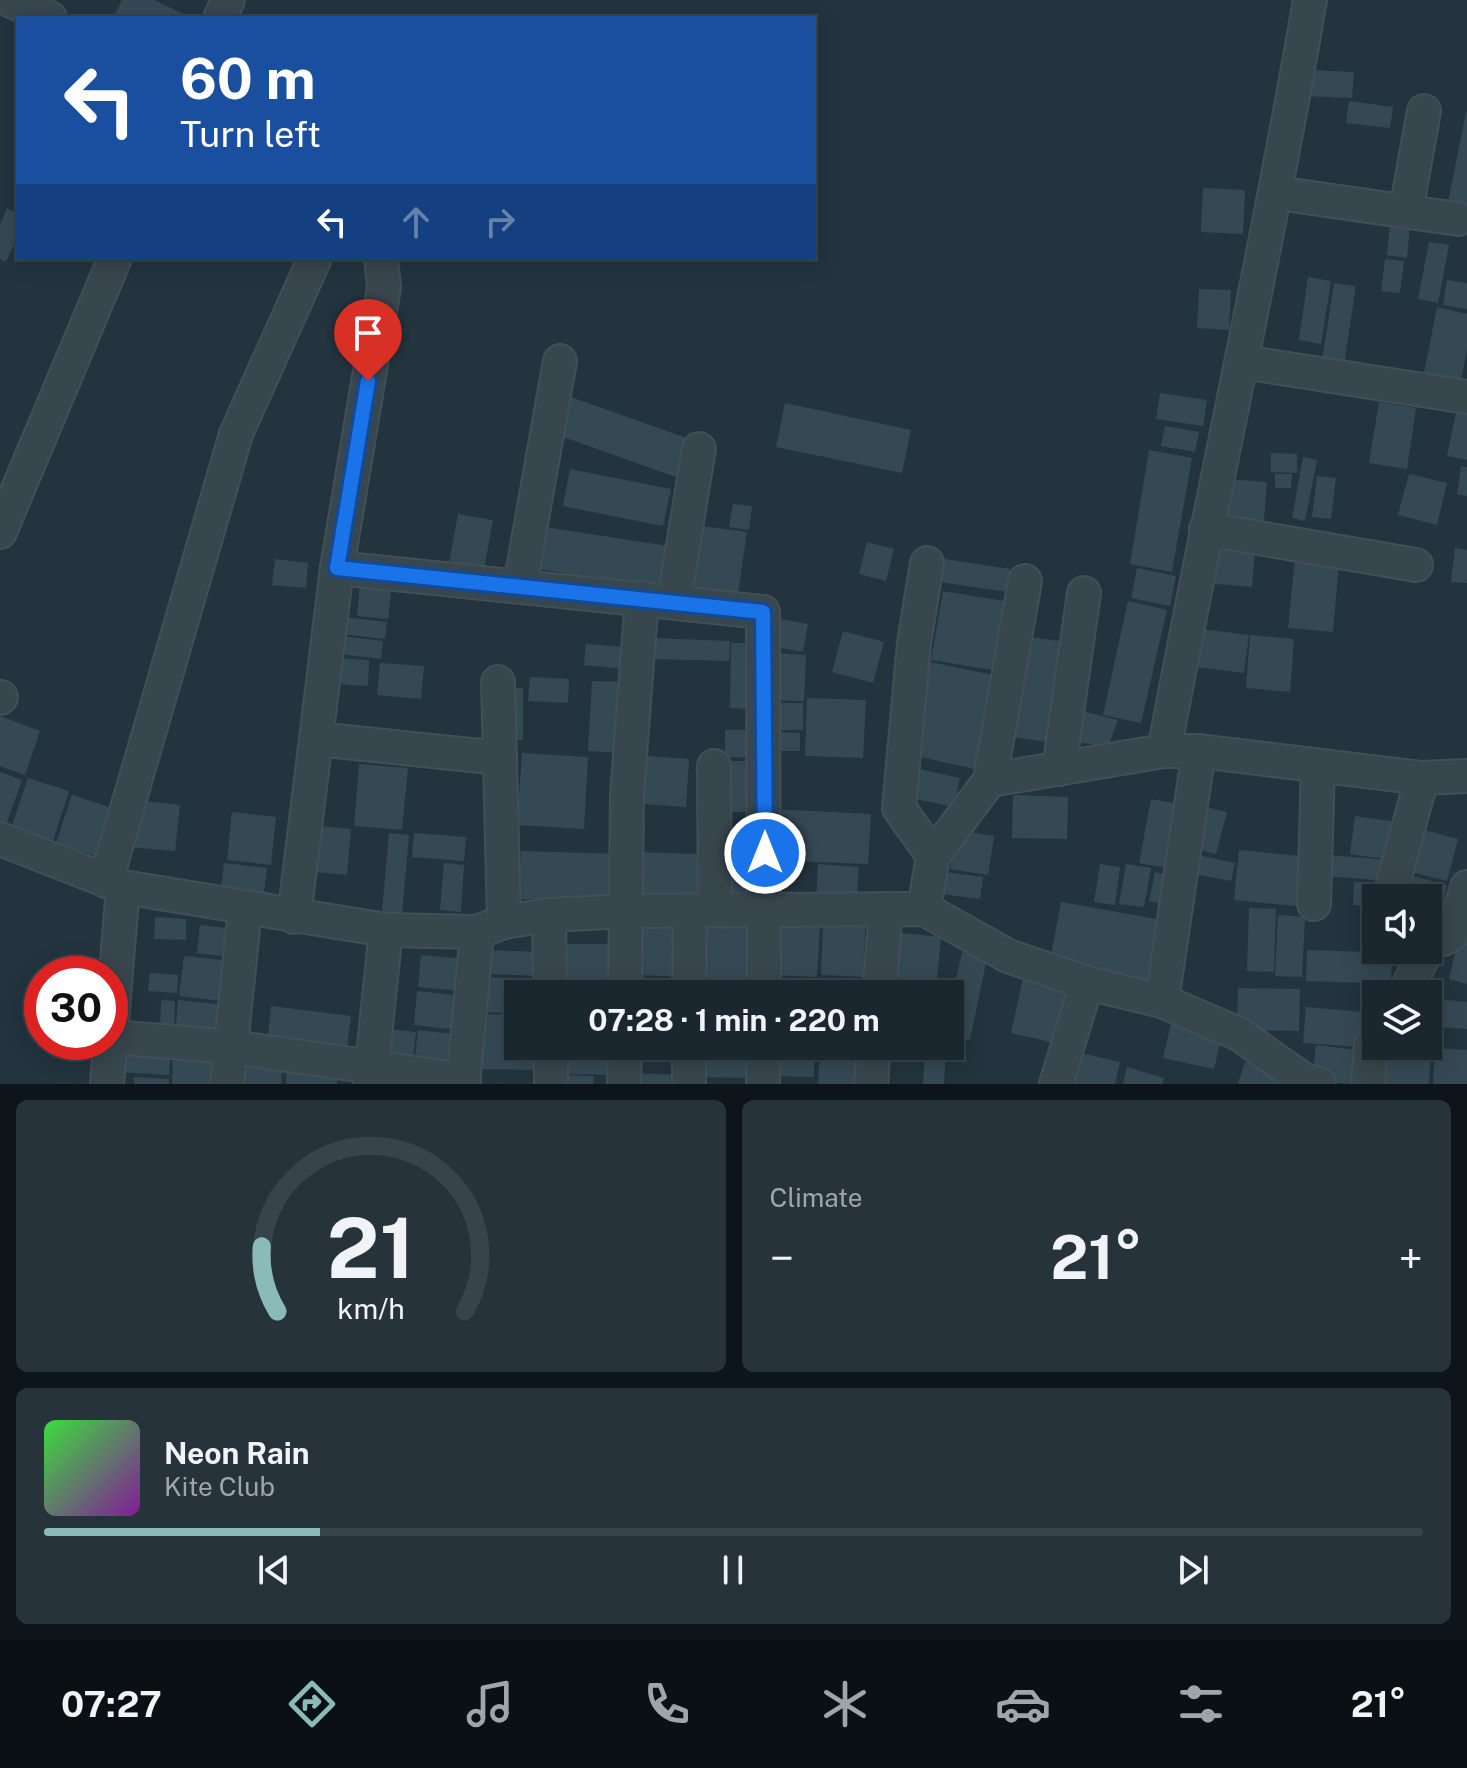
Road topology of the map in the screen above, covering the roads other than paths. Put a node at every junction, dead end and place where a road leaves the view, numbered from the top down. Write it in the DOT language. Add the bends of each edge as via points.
graph roads {
  1 [pos="1310,0"];
  2 [pos="1424,111"];
  3 [pos="1277,193"];
  4 [pos="1406,211"];
  5 [pos="1458,219"];
  6 [pos="114,260"];
  7 [pos="314,260"];
  8 [pos="381,260"];
  9 [pos="560,361"];
  10 [pos="1243,362"];
  11 [pos="1467,397"];
  12 [pos="699,449"];
  13 [pos="1206,529"];
  14 [pos="0,532"];
  15 [pos="927,563"];
  16 [pos="1416,565"];
  17 [pos="337,568"];
  18 [pos="1025,581"];
  19 [pos="520,586"];
  20 [pos="1084,593"];
  21 [pos="642,598"];
  22 [pos="674,600"];
  23 [pos="498,682"];
  24 [pos="316,739"];
  25 [pos="1164,751"];
  26 [pos="1199,751"];
  27 [pos="500,758"];
  28 [pos="714,766"];
  29 [pos="1318,766"];
  30 [pos="1059,769"];
  31 [pos="1467,776"];
  32 [pos="1422,778"];
  33 [pos="990,780"];
  34 [pos="0,839"];
  35 [pos="933,856"];
  36 [pos="114,884"];
  37 [pos="1393,884"];
  38 [pos="1467,891"];
  39 [pos="1314,904"];
  40 [pos="886,909"];
  41 [pos="924,909"];
  42 [pos="245,910"];
  43 [pos="765,910"];
  44 [pos="627,911"];
  45 [pos="702,911"];
  46 [pos="549,915"];
  47 [pos="294,917"];
  48 [pos="491,927"];
  49 [pos="386,930"];
  50 [pos="1442,939"];
  51 [pos="114,956"];
  52 [pos="550,980"];
  53 [pos="625,980"];
  54 [pos="691,980"];
  55 [pos="764,980"];
  56 [pos="880,980"];
  57 [pos="1087,983"];
  58 [pos="1162,1001"];
  59 [pos="128,1038"];
  60 [pos="231,1047"];
  61 [pos="110,1060"];
  62 [pos="551,1060"];
  63 [pos="625,1060"];
  64 [pos="689,1060"];
  65 [pos="764,1060"];
  66 [pos="873,1060"];
  67 [pos="1370,1060"];
  68 [pos="371,1074"];
  69 [pos="463,1082"];
  70 [pos="1309,1083"];
  71 [pos="107,1084"];
  72 [pos="227,1084"];
  73 [pos="551,1084"];
  74 [pos="624,1084"];
  75 [pos="689,1084"];
  76 [pos="763,1084"];
  77 [pos="871,1084"];
  78 [pos="1056,1084"];
  79 [pos="1368,1084"];
  1 -- 3 [label="street"];
  2 -- 4 [label="street"];
  3 -- 4 [label="street"];
  3 -- 10 [label="street"];
  4 -- 5 [label="street"];
  6 -- 14 [label="street"];
  7 -- 36 [label="street" via="236,434"];
  8 -- 17 [label="street" via="384,287"];
  9 -- 19 [label="street"];
  10 -- 11 [label="street"];
  10 -- 13 [label="street"];
  12 -- 22 [label="street"];
  13 -- 16 [label="street"];
  13 -- 25 [label="street"];
  15 -- 35 [label="street" via="899,808"];
  17 -- 19 [label="street"];
  17 -- 24 [label="street"];
  18 -- 33 [label="street"];
  19 -- 21 [label="street"];
  20 -- 30 [label="street"];
  21 -- 22 [label="street"];
  21 -- 44 [label="street" via="627,794"];
  22 -- 43 [label="street" via="763,612"];
  23 -- 27 [label="street"];
  24 -- 27 [label="street"];
  24 -- 47 [label="street"];
  25 -- 26 [label="street"];
  25 -- 30 [label="street"];
  26 -- 29 [label="street"];
  26 -- 58 [label="street"];
  27 -- 48 [label="street"];
  28 -- 45 [label="street"];
  29 -- 32 [label="street"];
  29 -- 39 [label="street"];
  30 -- 33 [label="street"];
  31 -- 32 [label="street"];
  32 -- 37 [label="street"];
  33 -- 35 [label="street"];
  34 -- 36 [label="street"];
  35 -- 41 [label="street"];
  36 -- 42 [label="street"];
  36 -- 51 [label="street"];
  38 -- 50 [label="street" via="1453,933"];
  40 -- 41 [label="street"];
  40 -- 43 [label="street"];
  40 -- 56 [label="street"];
  41 -- 57 [label="street" via="1008,956"];
  42 -- 47 [label="street"];
  42 -- 60 [label="street"];
  43 -- 45 [label="street"];
  43 -- 55 [label="street"];
  44 -- 45 [label="street"];
  44 -- 46 [label="street"];
  44 -- 53 [label="street"];
  45 -- 54 [label="street"];
  46 -- 48 [label="street"];
  46 -- 52 [label="street"];
  47 -- 49 [label="street"];
  48 -- 49 [label="street"];
  48 -- 69 [label="street"];
  49 -- 68 [label="street"];
  57 -- 58 [label="street"];
  57 -- 78 [label="street"];
  58 -- 70 [label="street" via="1239,1034"];
  59 -- 60 [label="street"];
  60 -- 68 [label="street"];
  60 -- 72 [label="street"];
  61 -- 71 [label="street"];
  62 -- 73 [label="street"];
  63 -- 74 [label="street"];
  64 -- 75 [label="street"];
  65 -- 76 [label="street"];
  66 -- 77 [label="street"];
  67 -- 79 [label="street"];
  68 -- 69 [label="street"];
}
